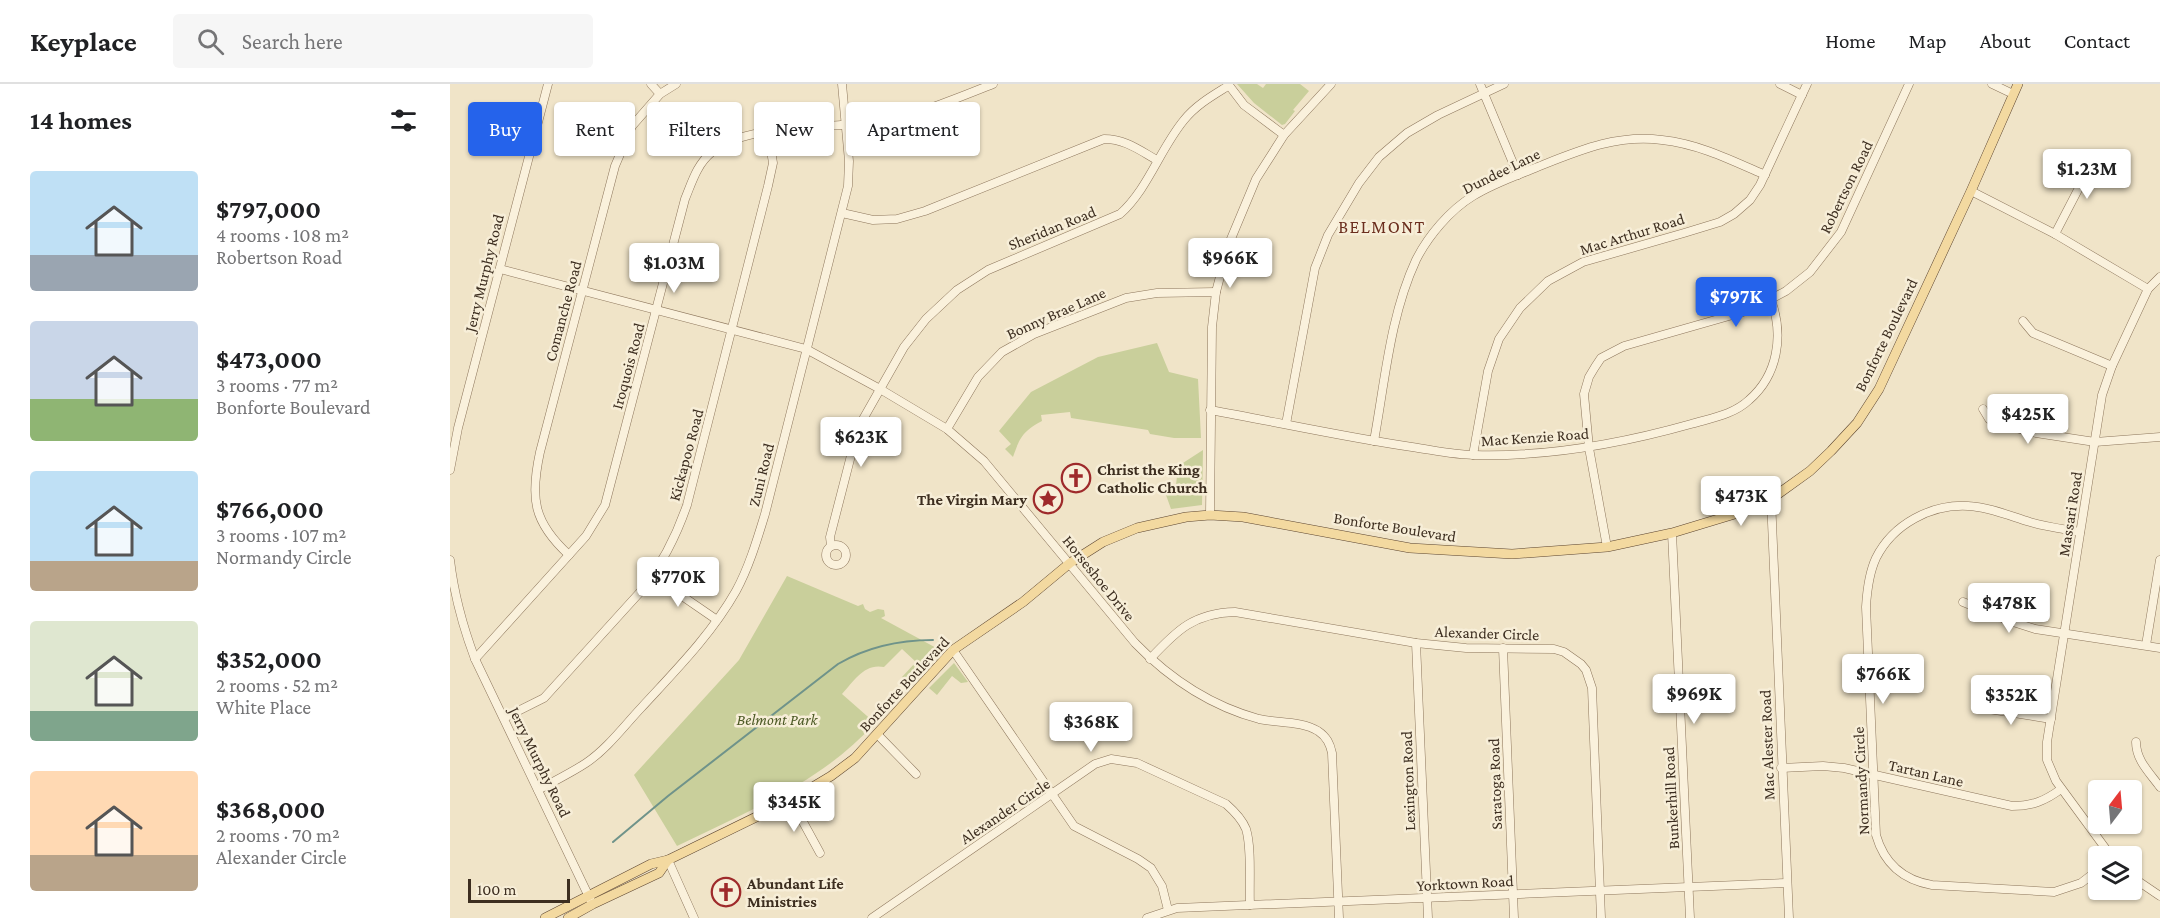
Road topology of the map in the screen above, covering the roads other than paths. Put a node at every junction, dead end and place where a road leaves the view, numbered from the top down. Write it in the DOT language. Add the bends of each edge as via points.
graph roads {
  1 [pos="548,84"];
  2 [pos="651,84"];
  3 [pos="676,84"];
  4 [pos="842,84"];
  5 [pos="993,84"];
  6 [pos="1330,84"];
  7 [pos="1504,84"];
  8 [pos="1780,84"];
  9 [pos="1807,84"];
  10 [pos="1910,84"];
  11 [pos="1992,84"];
  12 [pos="2018,84"];
  13 [pos="1228,85"];
  14 [pos="1482,88"];
  15 [pos="660,94"];
  16 [pos="1802,94"];
  17 [pos="2013,94"];
  18 [pos="949,102"];
  19 [pos="846,125"];
  20 [pos="834,126"];
  21 [pos="754,135"];
  22 [pos="1284,135"];
  23 [pos="2096,155"];
  24 [pos="772,156"];
  25 [pos="848,156"];
  26 [pos="1157,160"];
  27 [pos="1518,175"];
  28 [pos="1765,175"];
  29 [pos="1971,191"];
  30 [pos="842,213"];
  31 [pos="2055,234"];
  32 [pos="500,269"];
  33 [pos="2160,277"];
  34 [pos="2148,289"];
  35 [pos="582,290"];
  36 [pos="1216,292"];
  37 [pos="1771,300"];
  38 [pos="657,310"];
  39 [pos="2023,321"];
  40 [pos="732,329"];
  41 [pos="806,349"];
  42 [pos="2112,366"];
  43 [pos="880,389"];
  44 [pos="1210,410"];
  45 [pos="1983,410"];
  46 [pos="1286,424"];
  47 [pos="947,429"];
  48 [pos="2160,437"];
  49 [pos="1374,441"];
  50 [pos="2094,442"];
  51 [pos="1589,448"];
  52 [pos="1473,455"];
  53 [pos="450,470"];
  54 [pos="1771,499"];
  55 [pos="1210,515"];
  56 [pos="2080,532"];
  57 [pos="1672,533"];
  58 [pos="831,546"];
  59 [pos="1607,547"];
  60 [pos="569,555"];
  61 [pos="450,560"];
  62 [pos="2160,560"];
  63 [pos="1070,563"];
  64 [pos="653,576"];
  65 [pos="1963,602"];
  66 [pos="717,620"];
  67 [pos="2064,633"];
  68 [pos="1416,644"];
  69 [pos="2146,645"];
  70 [pos="1503,648"];
  71 [pos="2160,648"];
  72 [pos="953,650"];
  73 [pos="475,659"];
  74 [pos="1150,659"];
  75 [pos="1976,707"];
  76 [pos="504,718"];
  77 [pos="2051,719"];
  78 [pos="877,734"];
  79 [pos="2136,742"];
  80 [pos="1781,768"];
  81 [pos="916,774"];
  82 [pos="1873,774"];
  83 [pos="2160,787"];
  84 [pos="2061,789"];
  85 [pos="538,790"];
  86 [pos="1053,794"];
  87 [pos="791,800"];
  88 [pos="2104,846"];
  89 [pos="820,853"];
  90 [pos="668,860"];
  91 [pos="2088,878"];
  92 [pos="1787,883"];
  93 [pos="2142,884"];
  94 [pos="1689,887"];
  95 [pos="1599,890"];
  96 [pos="1513,894"];
  97 [pos="2160,896"];
  98 [pos="1427,898"];
  99 [pos="591,900"];
  100 [pos="1338,903"];
  101 [pos="1250,905"];
  102 [pos="1168,910"];
  103 [pos="545,918"];
  104 [pos="568,918"];
  105 [pos="694,918"];
  106 [pos="872,918"];
  107 [pos="1147,918"];
  108 [pos="1339,918"];
  109 [pos="1428,918"];
  110 [pos="1514,918"];
  111 [pos="1601,918"];
  112 [pos="1690,918"];
  113 [pos="1789,918"];
  1 -- 32 [label="street, Jerry Murphy Road"];
  2 -- 15 [label="street"];
  3 -- 15 [label="street, Comanche Road"];
  4 -- 19 [label="street, Zuni Road"];
  5 -- 18 [label="street, Iroquois Road"];
  6 -- 22 [label="street"];
  7 -- 14 [label="street"];
  8 -- 16 [label="street"];
  9 -- 16 [label="street, Mac Arthur Road"];
  10 -- 37 [label="street, Robertson Road" via="1841,232 1810,272"];
  11 -- 17 [label="street"];
  12 -- 17 [label="main road, Bonforte Boulevard"];
  13 -- 22 [label="street" via="1244,105"];
  13 -- 26 [label="street, Sheridan Road" via="1193,110"];
  14 -- 27 [label="street"];
  14 -- 46 [label="street" via="1407,133 1379,158 1342,210 1315,268"];
  15 -- 35 [label="street, Comanche Road" via="632,126 615,166"];
  16 -- 28 [label="street, Mac Arthur Road"];
  17 -- 29 [label="main road, Bonforte Boulevard"];
  19 -- 20 [label="street, Iroquois Road"];
  21 -- 38 [label="street, Iroquois Road" via="737,138 712,151 696,171 685,199"];
  22 -- 36 [label="street" via="1256,179 1228,246"];
  23 -- 31 [label="street"];
  24 -- 40 [label="street, Kickapoo Road"];
  25 -- 30 [label="street, Zuni Road" via="848,186"];
  26 -- 30 [label="street" via="1128,143 1104,139 897,219 873,220"];
  26 -- 43 [label="street, Sheridan Road" via="1120,214 1003,263 973,279 936,307 913,334"];
  27 -- 28 [label="street, Dundee Lane" via="1594,145 1631,139 1689,144"];
  27 -- 49 [label="street, Dundee Lane" via="1472,196 1448,216 1417,258 1396,316"];
  28 -- 52 [label="street, Mac Arthur Road" via="1749,201 1720,222 1583,262 1548,281 1520,308 1499,339 1488,371"];
  29 -- 31 [label="street"];
  29 -- 54 [label="main road, Bonforte Boulevard" via="1879,389 1857,423 1810,471"];
  30 -- 41 [label="street, Zuni Road"];
  31 -- 34 [label="street"];
  32 -- 35 [label="street, Horseshoe Drive"];
  32 -- 53 [label="street, Jerry Murphy Road"];
  33 -- 34 [label="street, Massari Road"];
  34 -- 42 [label="street, Massari Road"];
  35 -- 38 [label="street, Horseshoe Drive"];
  35 -- 60 [label="street, Comanche Road" via="534,479 534,502 542,523 553,541"];
  36 -- 44 [label="street"];
  36 -- 47 [label="street, Bonny Brae Lane" via="1126,298 1034,333 1002,352 978,377"];
  37 -- 51 [label="street, Robertson Road" via="1750,310 1624,346 1601,358 1589,376 1584,394"];
  37 -- 51 [label="street, Mac Kenzie Road" via="1778,322 1775,357 1762,386 1749,400 1726,414"];
  38 -- 40 [label="street, Horseshoe Drive"];
  38 -- 60 [label="street, Iroquois Road" via="605,505"];
  39 -- 42 [label="street" via="2033,333"];
  40 -- 41 [label="street, Horseshoe Drive"];
  40 -- 64 [label="street, Kickapoo Road" via="687,505"];
  41 -- 43 [label="street, Horseshoe Drive"];
  41 -- 66 [label="street, Zuni Road" via="753,553"];
  42 -- 50 [label="street, Massari Road" via="2102,395"];
  43 -- 47 [label="street, Horseshoe Drive"];
  43 -- 58 [label="street, Sheridan Road" via="855,440"];
  44 -- 46 [label="street, Mac Kenzie Road"];
  44 -- 55 [label="street"];
  45 -- 50 [label="street" via="1996,423"];
  46 -- 49 [label="street, Mac Kenzie Road"];
  47 -- 63 [label="street, Horseshoe Drive" via="984,461"];
  48 -- 50 [label="street"];
  49 -- 52 [label="street, Mac Kenzie Road"];
  50 -- 56 [label="street, Massari Road"];
  51 -- 52 [label="street, Mac Kenzie Road"];
  51 -- 59 [label="street, Robertson Road"];
  54 -- 57 [label="main road, Bonforte Boulevard"];
  54 -- 80 [label="street, Mac Alester Road"];
  55 -- 59 [label="main road, Bonforte Boulevard" via="1272,522 1410,548 1512,555"];
  55 -- 63 [label="main road, Bonforte Boulevard" via="1137,528 1103,542"];
  56 -- 67 [label="street, Massari Road"];
  56 -- 82 [label="street, Normandy Circle" via="1983,507 1954,506 1925,512 1884,545 1869,579 1866,607"];
  57 -- 59 [label="main road, Bonforte Boulevard"];
  57 -- 94 [label="street, Bunkerhill Road"];
  60 -- 73 [label="street, Iroquois Road"];
  61 -- 73 [label="street, Jerry Murphy Road" via="462,622"];
  62 -- 69 [label="street"];
  63 -- 72 [label="main road, Bonforte Boulevard" via="1023,602"];
  63 -- 74 [label="street, Horseshoe Drive"];
  64 -- 66 [label="street"];
  64 -- 76 [label="street, Kickapoo Road" via="544,698"];
  65 -- 67 [label="street" via="2020,625"];
  66 -- 85 [label="street, Zuni Road" via="602,750"];
  67 -- 69 [label="street"];
  67 -- 77 [label="street, Massari Road"];
  68 -- 70 [label="street, Alexander Circle"];
  68 -- 74 [label="street, Alexander Circle" via="1219,612 1186,624"];
  68 -- 98 [label="street, Lexington Road"];
  69 -- 71 [label="street"];
  70 -- 95 [label="street, Alexander Circle" via="1564,652 1581,664 1590,680"];
  70 -- 96 [label="street, Saratoga Road"];
  72 -- 78 [label="main road, Bonforte Boulevard"];
  72 -- 86 [label="street"];
  73 -- 76 [label="street, Jerry Murphy Road"];
  74 -- 100 [label="street, Horseshoe Drive" via="1202,696 1247,715 1308,727 1329,741"];
  75 -- 77 [label="street"];
  76 -- 85 [label="street, Jerry Murphy Road"];
  77 -- 84 [label="street, Massari Road" via="2047,760"];
  78 -- 81 [label="street"];
  78 -- 87 [label="main road, Bonforte Boulevard" via="855,758"];
  79 -- 83 [label="street" via="2139,759"];
  80 -- 82 [label="street, Tartan Lane" via="1834,766"];
  80 -- 92 [label="street, Mac Alester Road"];
  82 -- 84 [label="street, Tartan Lane" via="2012,806 2034,804"];
  82 -- 91 [label="street, Normandy Circle" via="1879,845 1896,870 1913,880 1932,885 2054,892"];
  84 -- 88 [label="street, Massari Road"];
  85 -- 99 [label="street, Jerry Murphy Road"];
  86 -- 101 [label="street, Alexander Circle" via="1095,764 1120,759 1226,804 1246,830"];
  86 -- 102 [label="street" via="1078,829 1151,868 1162,886"];
  86 -- 106 [label="street, Alexander Circle"];
  87 -- 89 [label="street"];
  87 -- 90 [label="main road, Bonforte Boulevard"];
  90 -- 99 [label="main road, Bonforte Boulevard" via="651,864"];
  90 -- 105 [label="street"];
  92 -- 94 [label="street, Yorktown Road"];
  92 -- 113 [label="street, Mac Alester Road"];
  93 -- 97 [label="street"];
  94 -- 95 [label="street, Yorktown Road"];
  94 -- 112 [label="street, Bunkerhill Road"];
  95 -- 96 [label="street, Yorktown Road"];
  95 -- 111 [label="street, Alexander Circle"];
  96 -- 98 [label="street, Yorktown Road"];
  96 -- 110 [label="street, Saratoga Road"];
  98 -- 100 [label="street, Yorktown Road"];
  98 -- 109 [label="street, Lexington Road"];
  99 -- 103 [label="main road, Bonforte Boulevard"];
  99 -- 104 [label="main road, Bonforte Boulevard"];
  100 -- 101 [label="street, Yorktown Road"];
  100 -- 108 [label="street, Horseshoe Drive"];
  101 -- 102 [label="street, Yorktown Road"];
  102 -- 107 [label="street, Yorktown Road"];
}
